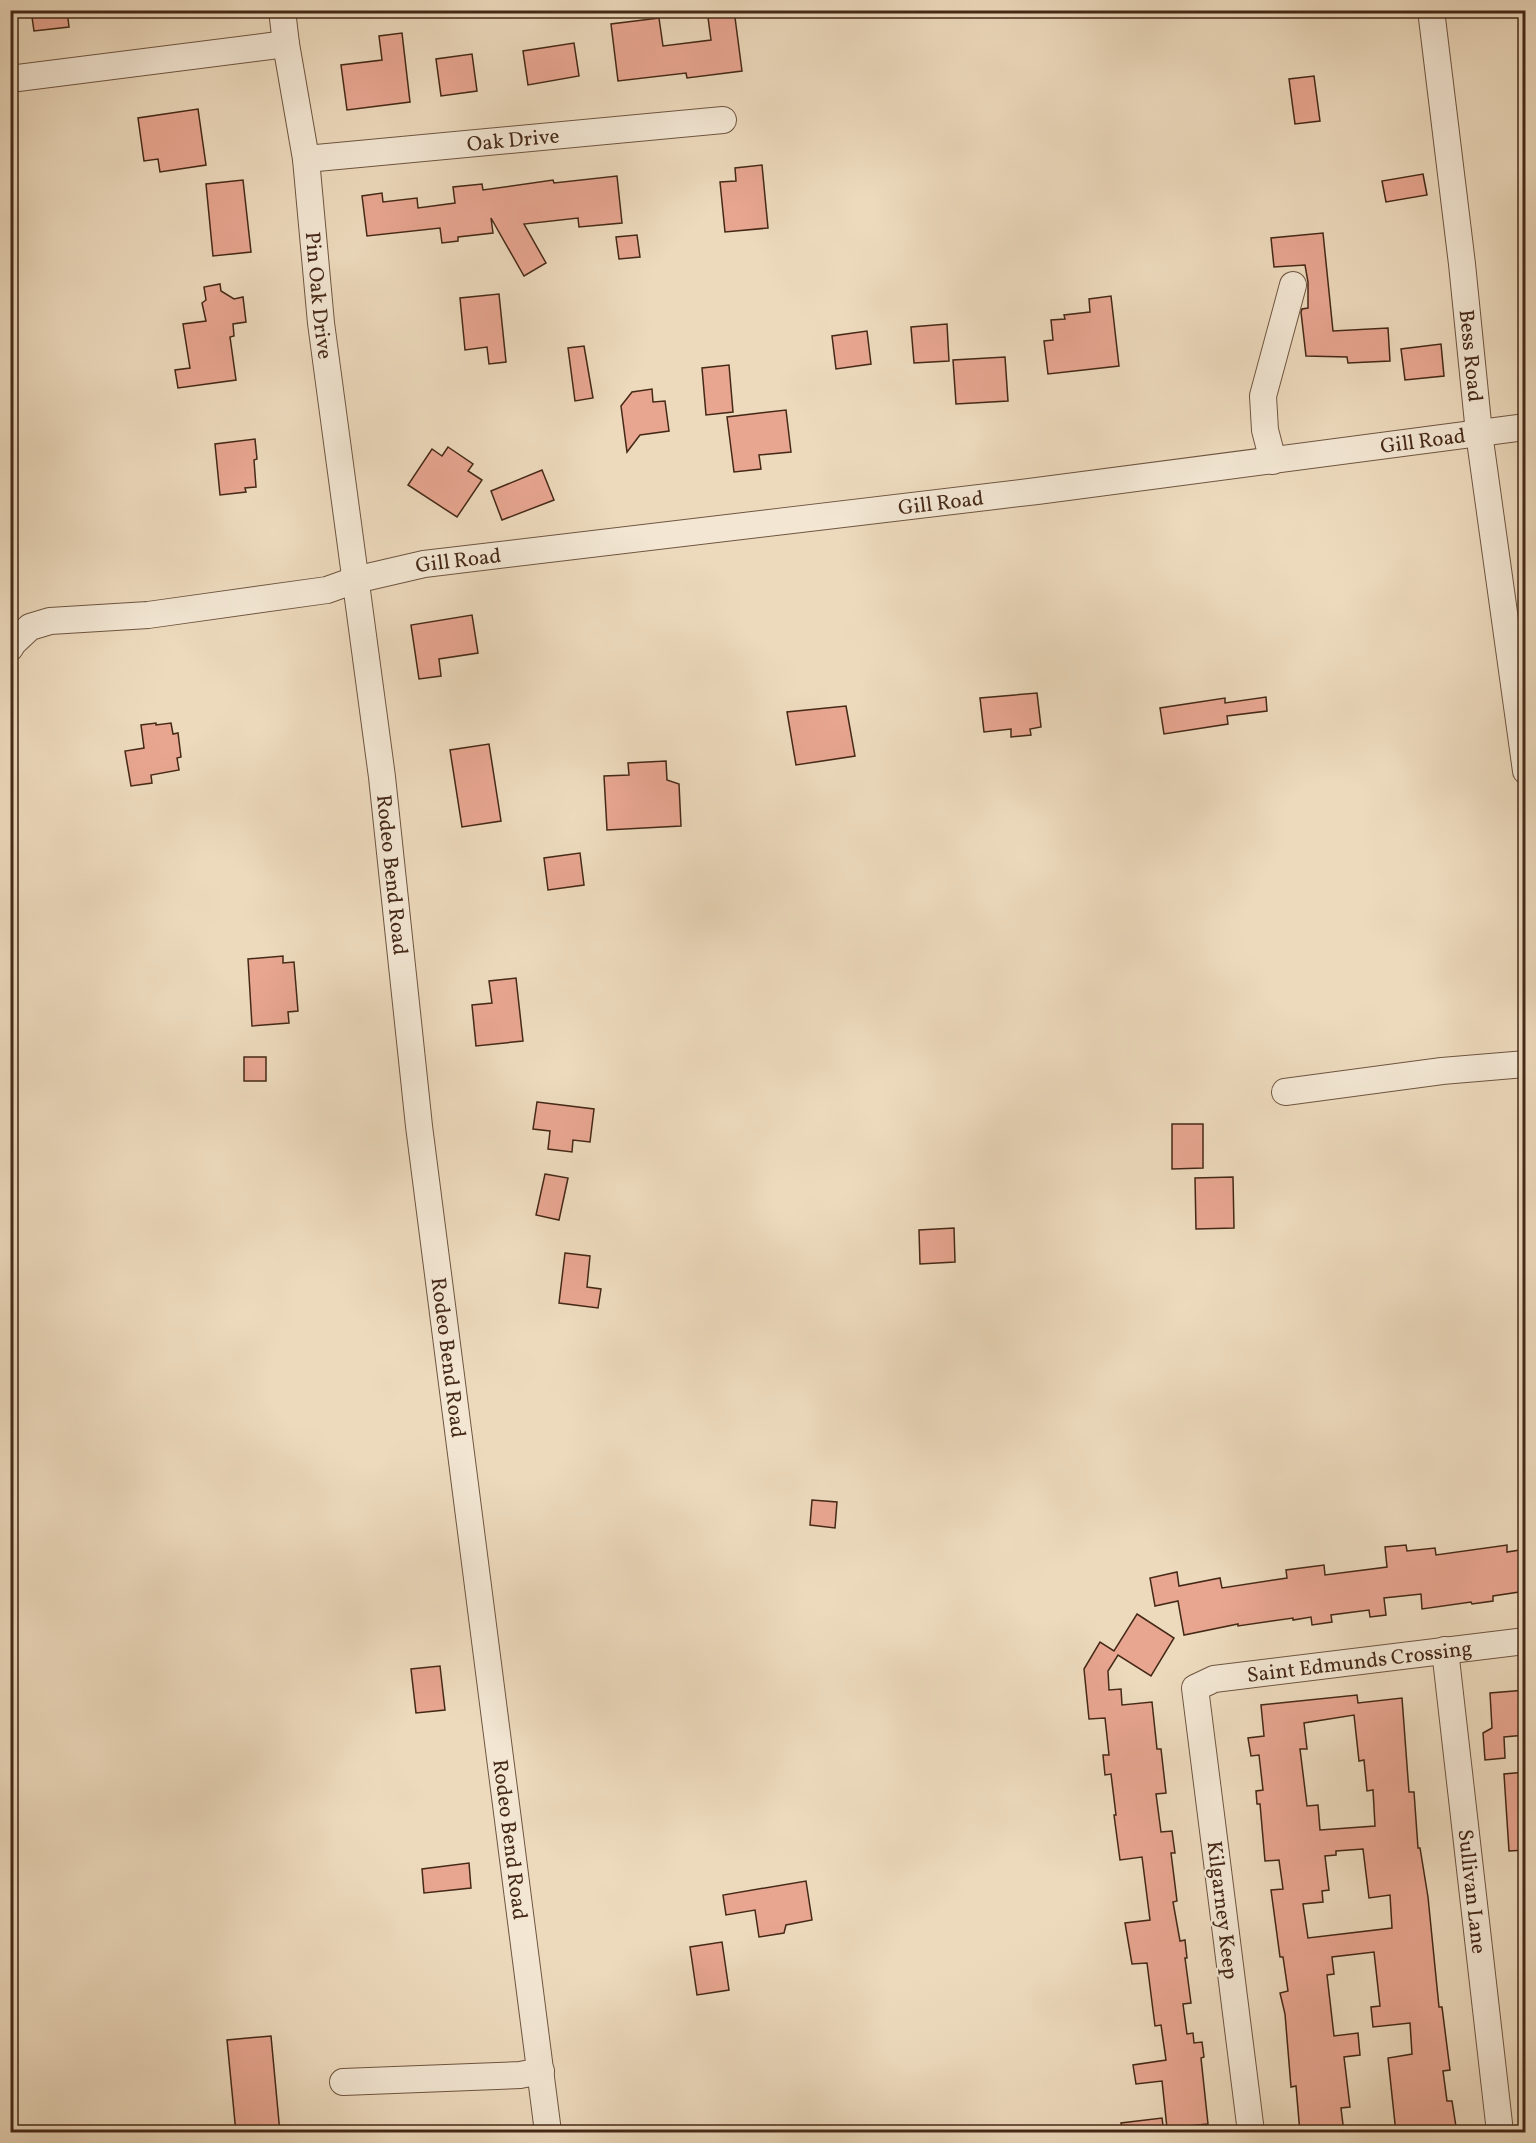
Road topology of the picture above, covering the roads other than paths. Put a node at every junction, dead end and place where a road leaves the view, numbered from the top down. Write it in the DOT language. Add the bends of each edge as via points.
graph roads {
  1 [pos="282,10"];
  2 [pos="1431,10"];
  3 [pos="286,44"];
  4 [pos="10,79"];
  5 [pos="723,120"];
  6 [pos="306,159"];
  7 [pos="1293,285"];
  8 [pos="1526,427"];
  9 [pos="1479,433"];
  10 [pos="1273,461"];
  11 [pos="355,580"];
  12 [pos="10,648"];
  13 [pos="1526,771"];
  14 [pos="1526,1064"];
  15 [pos="1285,1092"];
  16 [pos="1526,1641"];
  17 [pos="1445,1650"];
  18 [pos="1195,1688"];
  19 [pos="541,2071"];
  20 [pos="343,2082"];
  21 [pos="548,2133"];
  22 [pos="1251,2133"];
  23 [pos="1500,2133"];
  1 -- 3 [label="street, Pin Oak Drive"];
  2 -- 9 [label="street, Bess Road"];
  3 -- 4 [label="street"];
  3 -- 6 [label="street, Pin Oak Drive"];
  5 -- 6 [label="street, Oak Drive"];
  6 -- 11 [label="street, Pin Oak Drive" via="321,323"];
  7 -- 10 [label="street" via="1263,396"];
  8 -- 9 [label="street, Gill Road"];
  9 -- 10 [label="street, Gill Road"];
  9 -- 13 [label="street, Bess Road"];
  10 -- 11 [label="street, Gill Road" via="424,564"];
  11 -- 12 [label="street, Gill Road" via="327,590 148,615 50,621 30,627"];
  11 -- 19 [label="street, Rodeo Bend Road" via="382,777 420,1135"];
  14 -- 15 [label="street"];
  16 -- 17 [label="street, Saint Edmunds Crossing"];
  17 -- 18 [label="street, Saint Edmunds Crossing" via="1214,1679"];
  17 -- 23 [label="street, Sullivan Lane"];
  18 -- 22 [label="street, Kilgarney Keep"];
  19 -- 20 [label="street"];
  19 -- 21 [label="street, Rodeo Bend Road"];
}
